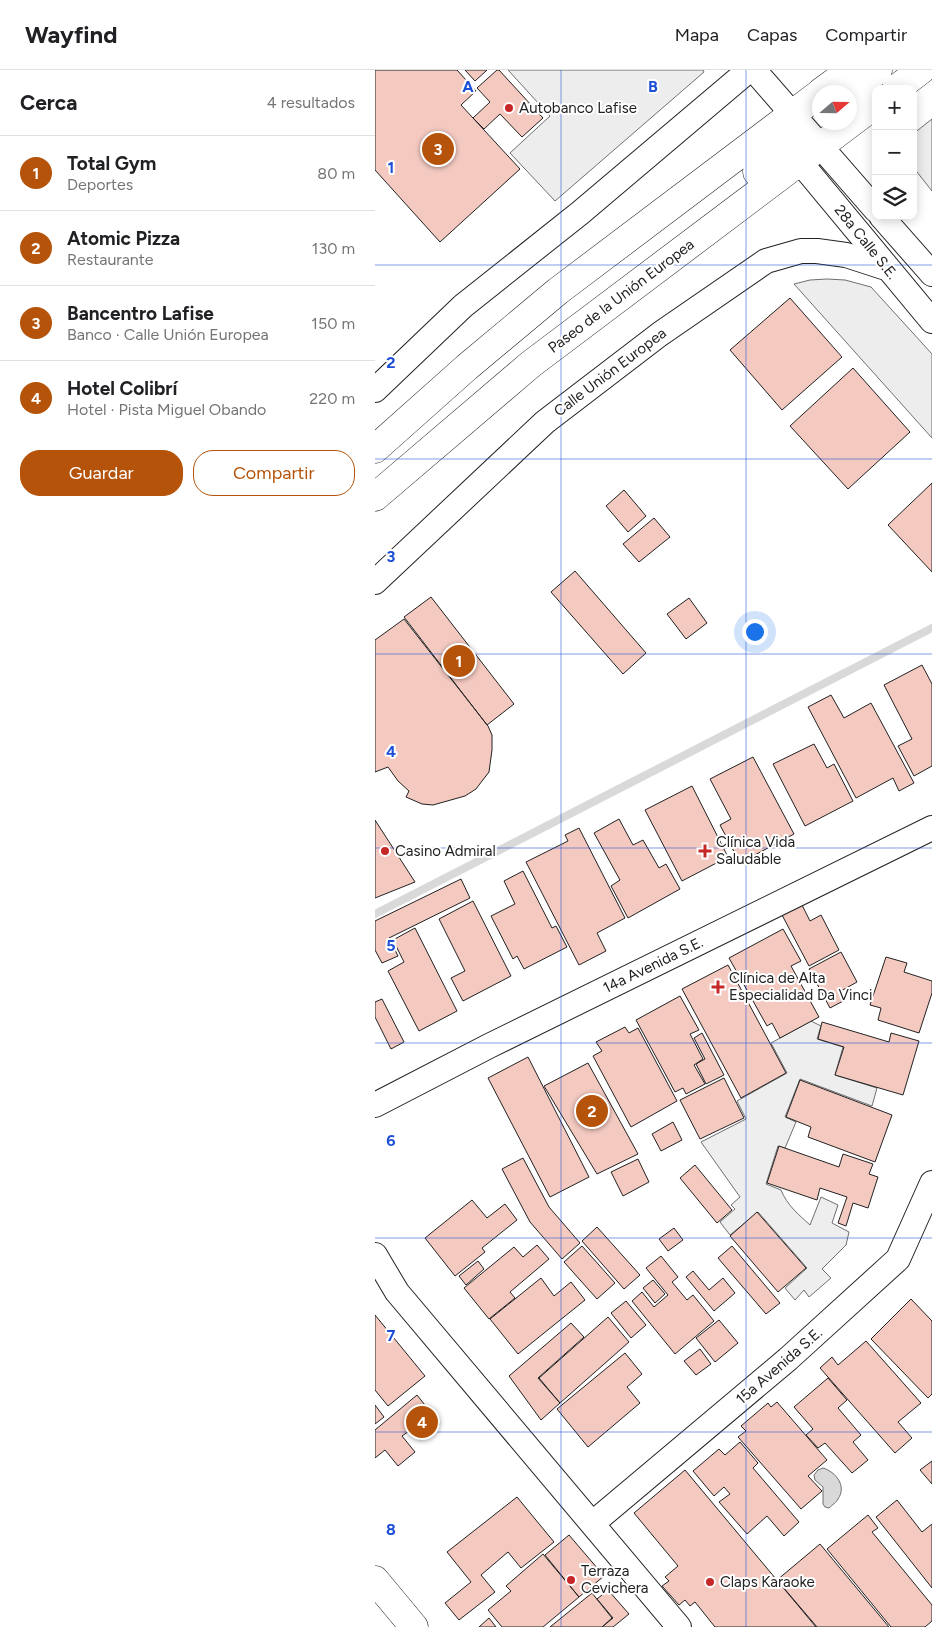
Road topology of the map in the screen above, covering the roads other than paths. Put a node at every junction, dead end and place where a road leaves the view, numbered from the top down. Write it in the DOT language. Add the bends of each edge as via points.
graph roads {
  1 [pos="749,70"];
  2 [pos="754,70"];
  3 [pos="851,70"];
  4 [pos="878,70"];
  5 [pos="921,70"];
  6 [pos="831,85"];
  7 [pos="901,85"];
  8 [pos="857,86"];
  9 [pos="872,106"];
  10 [pos="812,120"];
  11 [pos="808,134"];
  12 [pos="872,206"];
  13 [pos="885,220"];
  14 [pos="886,268"];
  15 [pos="932,274"];
  16 [pos="932,321"];
  17 [pos="567,337"];
  18 [pos="375,390"];
  19 [pos="375,449"];
  20 [pos="375,497"];
  21 [pos="375,582"];
  22 [pos="932,828"];
  23 [pos="375,1105"];
  24 [pos="932,1183"];
  25 [pos="375,1255"];
  26 [pos="593,1523"];
  27 [pos="375,1580"];
  28 [pos="413,1627"];
  29 [pos="679,1627"];
  1 -- 18 [label="street" via="580,213 463,306"];
  2 -- 11 [label="street, 28a Calle S.E."];
  3 -- 6 [label="main road, Paseo de la Unión Europea"];
  4 -- 8 [label="main road"];
  5 -- 7 [label="main road"];
  9 -- 11 [label="main road, Paseo de la Unión Europea"];
  10 -- 11 [label="main road, Paseo de la Unión Europea"];
  11 -- 12 [label="street, 28a Calle S.E."];
  11 -- 14 [label="street, 28a Calle S.E."];
  11 -- 17 [label="main road, Paseo de la Unión Europea"];
  11 -- 17 [label="main road" via="795,129 786,149 597,301"];
  11 -- 19 [label="main road, Paseo de la Unión Europea" via="558,291"];
  13 -- 15 [label="street, 28a Calle S.E."];
  14 -- 16 [label="street, 28a Calle S.E."];
  14 -- 21 [label="street, Calle Unión Europea" via="846,255 817,251 801,251 767,261 660,334 545,422"];
  17 -- 20 [label="main road, Paseo de la Unión Europea"];
  22 -- 23 [label="street, 14a Avenida S.E."];
  24 -- 26 [label="street, 15a Avenida S.E." via="898,1259 788,1359"];
  25 -- 26 [label="street" via="397,1292"];
  26 -- 29 [label="street"];
  27 -- 28 [label="main road"];
}
